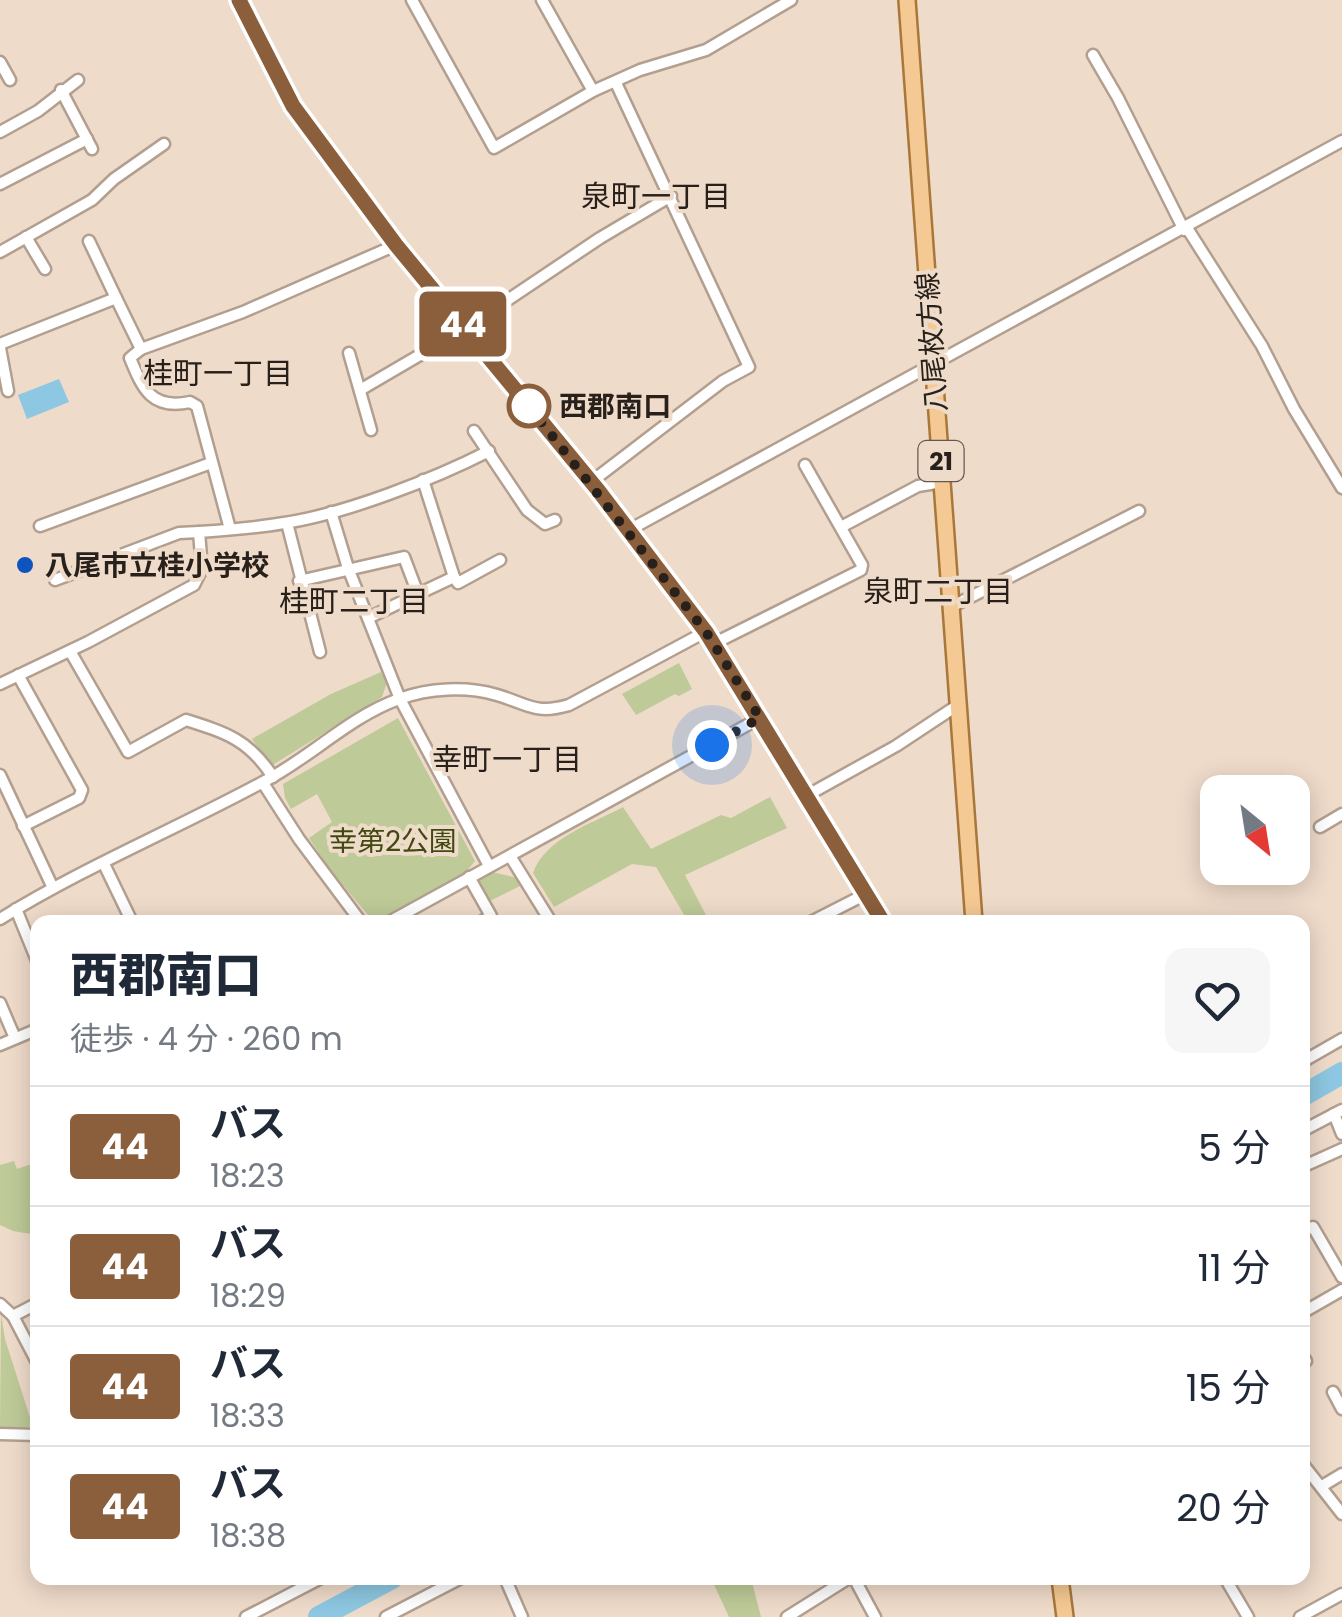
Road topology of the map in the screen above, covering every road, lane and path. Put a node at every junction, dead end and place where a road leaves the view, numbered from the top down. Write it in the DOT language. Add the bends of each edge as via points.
graph roads {
  1 [pos="240,0"];
  2 [pos="412,0"];
  3 [pos="542,0"];
  4 [pos="791,0"];
  5 [pos="907,0"];
  6 [pos="1092,55"];
  7 [pos="0,62"];
  8 [pos="10,80"];
  9 [pos="78,80"];
  10 [pos="616,83"];
  11 [pos="61,90"];
  12 [pos="593,91"];
  13 [pos="0,132"];
  14 [pos="1342,142"];
  15 [pos="164,144"];
  16 [pos="0,184"];
  17 [pos="671,196"];
  18 [pos="1185,230"];
  19 [pos="26,238"];
  20 [pos="89,241"];
  21 [pos="396,245"];
  22 [pos="0,252"];
  23 [pos="44,269"];
  24 [pos="116,298"];
  25 [pos="466,328"];
  26 [pos="0,346"];
  27 [pos="141,349"];
  28 [pos="349,353"];
  29 [pos="934,367"];
  30 [pos="360,390"];
  31 [pos="8,392"];
  32 [pos="371,430"];
  33 [pos="474,431"];
  34 [pos="489,451"];
  35 [pos="210,463"];
  36 [pos="804,465"];
  37 [pos="422,480"];
  38 [pos="591,482"];
  39 [pos="942,482"];
  40 [pos="1342,488"];
  41 [pos="1140,511"];
  42 [pos="331,512"];
  43 [pos="555,520"];
  44 [pos="287,523"];
  45 [pos="40,526"];
  46 [pos="840,528"];
  47 [pos="230,530"];
  48 [pos="629,530"];
  49 [pos="200,532"];
  50 [pos="500,560"];
  51 [pos="348,568"];
  52 [pos="454,577"];
  53 [pos="55,580"];
  54 [pos="299,580"];
  55 [pos="418,594"];
  56 [pos="951,607"];
  57 [pos="368,618"];
  58 [pos="706,632"];
  59 [pos="713,644"];
  60 [pos="70,651"];
  61 [pos="320,652"];
  62 [pos="18,675"];
  63 [pos="0,684"];
  64 [pos="400,698"];
  65 [pos="958,705"];
  66 [pos="760,718"];
  67 [pos="0,775"];
  68 [pos="268,780"];
  69 [pos="806,796"];
  70 [pos="1342,814"];
  71 [pos="24,826"];
  72 [pos="1320,827"];
  73 [pos="510,856"];
  74 [pos="104,864"];
  75 [pos="488,866"];
  76 [pos="469,877"];
  77 [pos="53,888"];
  78 [pos="864,895"];
  79 [pos="16,910"];
  80 [pos="129,915"];
  81 [pos="356,915"];
  82 [pos="401,915"];
  83 [pos="490,915"];
  84 [pos="547,915"];
  85 [pos="825,915"];
  86 [pos="878,915"];
  87 [pos="973,915"];
  88 [pos="0,919"];
  89 [pos="30,944"];
  90 [pos="0,1005"];
  91 [pos="30,1031"];
  92 [pos="15,1038"];
  93 [pos="1342,1040"];
  94 [pos="0,1045"];
  95 [pos="1310,1058"];
  96 [pos="1338,1112"];
  97 [pos="1310,1126"];
  98 [pos="1342,1134"];
  99 [pos="1342,1150"];
  100 [pos="1310,1164"];
  101 [pos="1310,1228"];
  102 [pos="1342,1277"];
  103 [pos="1342,1290"];
  104 [pos="0,1304"];
  105 [pos="30,1307"];
  106 [pos="1310,1308"];
  107 [pos="13,1316"];
  108 [pos="30,1349"];
  109 [pos="1332,1392"];
  110 [pos="1342,1409"];
  111 [pos="0,1434"];
  112 [pos="30,1435"];
  113 [pos="1310,1472"];
  114 [pos="1342,1474"];
  115 [pos="1322,1486"];
  116 [pos="1342,1514"];
  117 [pos="308,1585"];
  118 [pos="444,1585"];
  119 [pos="507,1585"];
  120 [pos="840,1585"];
  121 [pos="856,1585"];
  122 [pos="1061,1585"];
  123 [pos="1230,1585"];
  124 [pos="1342,1594"];
  125 [pos="246,1617"];
  126 [pos="386,1617"];
  127 [pos="522,1617"];
  128 [pos="787,1617"];
  129 [pos="875,1617"];
  130 [pos="1065,1617"];
  131 [pos="1248,1617"];
  132 [pos="1300,1617"];
  1 -- 21 [label="street" via="293,106"];
  2 -- 12 [label="street" via="494,148"];
  3 -- 12 [label="street"];
  4 -- 10 [label="street" via="706,50"];
  5 -- 29 [label="main road, 八尾枚方線 / 21"];
  6 -- 18 [label="street"];
  7 -- 8 [label="street"];
  9 -- 11 [label="street"];
  10 -- 12 [label="street"];
  10 -- 17 [label="street"];
  11 -- 13 [label="street"];
  11 -- 16 [label="street" via="90,144"];
  14 -- 18 [label="street"];
  15 -- 19 [label="street" via="92,200"];
  17 -- 25 [label="street"];
  17 -- 38 [label="street" via="749,366"];
  18 -- 29 [label="street"];
  18 -- 40 [label="street" via="1262,346"];
  19 -- 22 [label="street"];
  19 -- 23 [label="street"];
  20 -- 24 [label="street"];
  21 -- 25 [label="street"];
  21 -- 27 [label="street"];
  24 -- 26 [label="street"];
  24 -- 27 [label="street"];
  25 -- 30 [label="street"];
  25 -- 38 [label="street"];
  26 -- 31 [label="street"];
  27 -- 35 [label="street" via="130,358 149,396 170,406 197,406"];
  28 -- 30 [label="street"];
  29 -- 39 [label="main road, 八尾枚方線 / 21"];
  29 -- 48 [label="street"];
  30 -- 32 [label="street"];
  33 -- 34 [label="street"];
  34 -- 37 [label="street"];
  34 -- 43 [label="street" via="527,510 545,524"];
  35 -- 45 [label="street"];
  35 -- 47 [label="street"];
  36 -- 46 [label="street"];
  37 -- 42 [label="street"];
  37 -- 52 [label="street"];
  38 -- 48 [label="street"];
  39 -- 46 [label="street" via="918,486"];
  39 -- 56 [label="main road, 八尾枚方線 / 21"];
  41 -- 56 [label="street"];
  42 -- 44 [label="street"];
  42 -- 51 [label="street"];
  44 -- 47 [label="street"];
  44 -- 54 [label="street"];
  46 -- 59 [label="street" via="862,565 858,574"];
  47 -- 49 [label="street"];
  48 -- 58 [label="street"];
  49 -- 53 [label="street" via="179,533"];
  49 -- 60 [label="street" via="202,569 194,585"];
  50 -- 52 [label="street" via="458,583"];
  51 -- 54 [label="street"];
  51 -- 55 [label="street" via="404,557"];
  51 -- 57 [label="street"];
  52 -- 55 [label="street"];
  54 -- 61 [label="street"];
  55 -- 57 [label="street"];
  56 -- 65 [label="main road, 八尾枚方線 / 21"];
  57 -- 64 [label="street"];
  58 -- 59 [label="street"];
  58 -- 64 [label="street" via="548,711 458,689"];
  59 -- 66 [label="street"];
  60 -- 62 [label="street"];
  60 -- 68 [label="street" via="128,752 186,720 241,740 262,759"];
  62 -- 63 [label="street"];
  62 -- 71 [label="street" via="82,790 79,798"];
  64 -- 68 [label="street"];
  64 -- 75 [label="street"];
  65 -- 69 [label="street"];
  65 -- 87 [label="main road, 八尾枚方線 / 21"];
  66 -- 69 [label="street"];
  66 -- 73 [label="street"];
  67 -- 71 [label="street"];
  68 -- 74 [label="street"];
  68 -- 81 [label="street" via="300,839"];
  69 -- 78 [label="street"];
  70 -- 72 [label="street"];
  71 -- 77 [label="street"];
  73 -- 75 [label="street"];
  73 -- 84 [label="street"];
  74 -- 77 [label="street"];
  74 -- 80 [label="street"];
  75 -- 76 [label="street"];
  76 -- 82 [label="street"];
  76 -- 83 [label="street"];
  77 -- 79 [label="street"];
  78 -- 85 [label="street"];
  78 -- 86 [label="street"];
  79 -- 88 [label="street"];
  79 -- 89 [label="street"];
  90 -- 92 [label="street"];
  91 -- 92 [label="street"];
  92 -- 94 [label="street"];
  93 -- 95 [label="street"];
  96 -- 97 [label="street"];
  96 -- 98 [label="street"];
  99 -- 100 [label="street"];
  101 -- 102 [label="street"];
  103 -- 106 [label="street"];
  104 -- 107 [label="street"];
  105 -- 107 [label="street"];
  107 -- 108 [label="street"];
  109 -- 110 [label="street"];
  111 -- 112 [label="street"];
  113 -- 115 [label="street"];
  114 -- 115 [label="street"];
  115 -- 116 [label="street"];
  117 -- 125 [label="street"];
  118 -- 126 [label="street"];
  119 -- 127 [label="street"];
  120 -- 128 [label="street"];
  121 -- 129 [label="street"];
  122 -- 130 [label="main road"];
  123 -- 131 [label="street"];
  124 -- 132 [label="street"];
}
